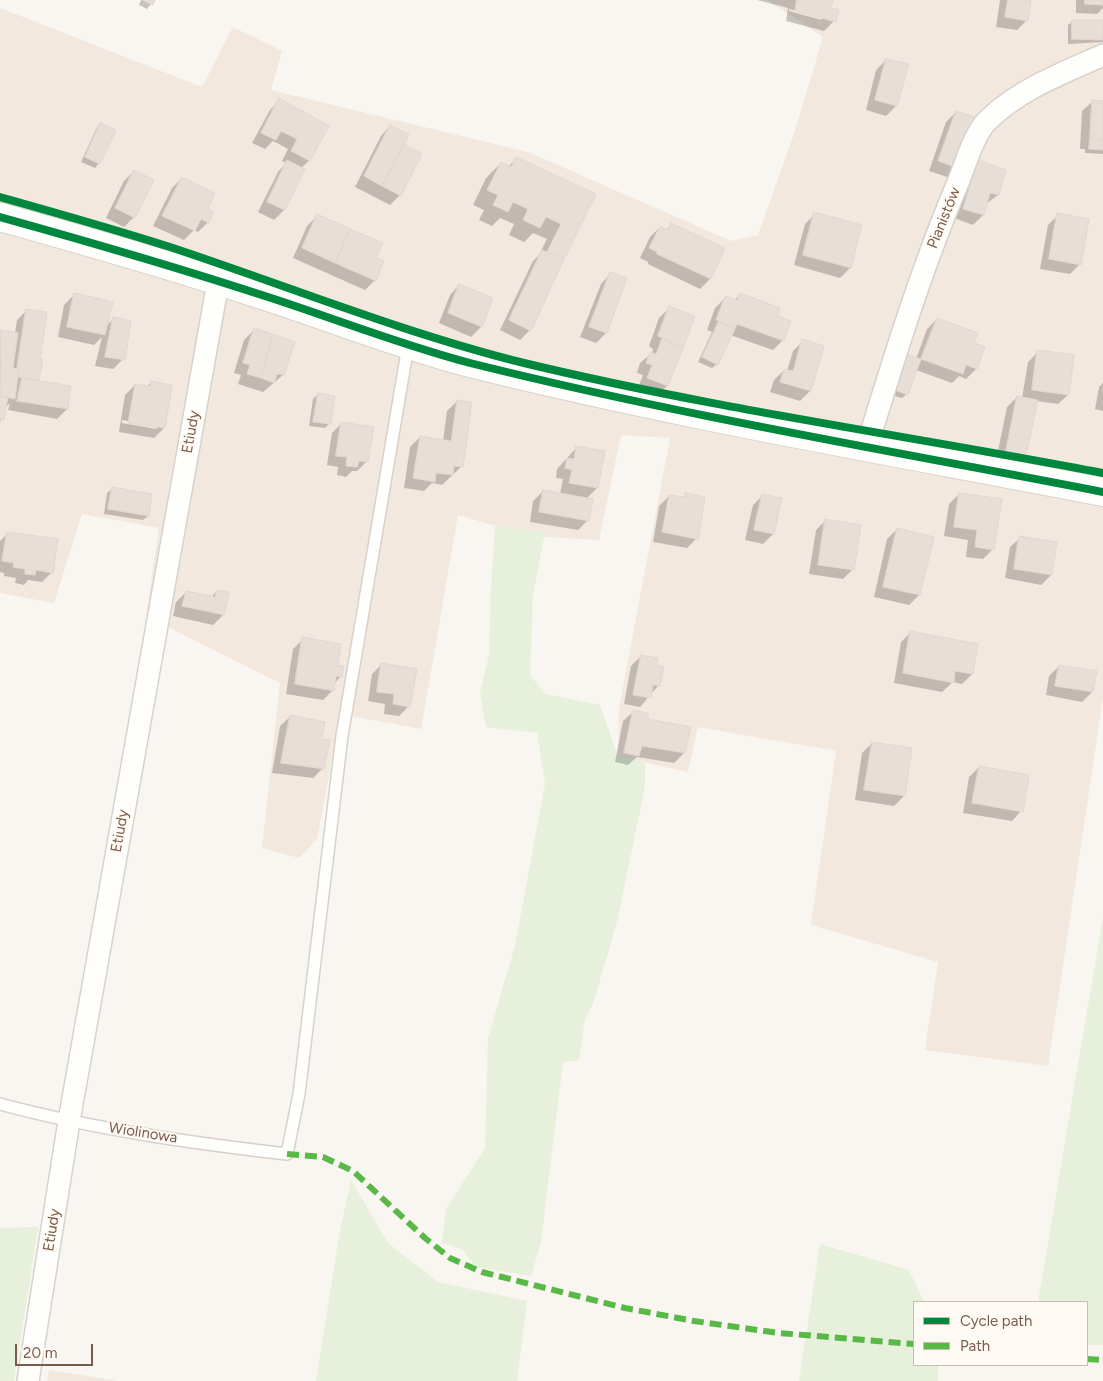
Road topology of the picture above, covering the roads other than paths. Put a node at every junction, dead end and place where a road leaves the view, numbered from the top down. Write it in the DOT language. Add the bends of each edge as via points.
graph roads {
  1 [pos="1103,55"];
  2 [pos="0,217"];
  3 [pos="218,282"];
  4 [pos="408,346"];
  5 [pos="867,446"];
  6 [pos="1103,492"];
  7 [pos="0,1104"];
  8 [pos="69,1121"];
  9 [pos="28,1381"];
  1 -- 5 [label="street, Pianistów" via="1018,95 986,122 972,148 909,307"];
  2 -- 3 [label="street" via="117,249"];
  3 -- 4 [label="street"];
  3 -- 8 [label="street, Etiudy"];
  4 -- 5 [label="street" via="654,404"];
  4 -- 8 [label="lane, Wiolinowa" via="342,736 299,1094 287,1154"];
  5 -- 6 [label="street"];
  7 -- 8 [label="lane, Wiolinowa"];
  8 -- 9 [label="street, Etiudy"];
}
